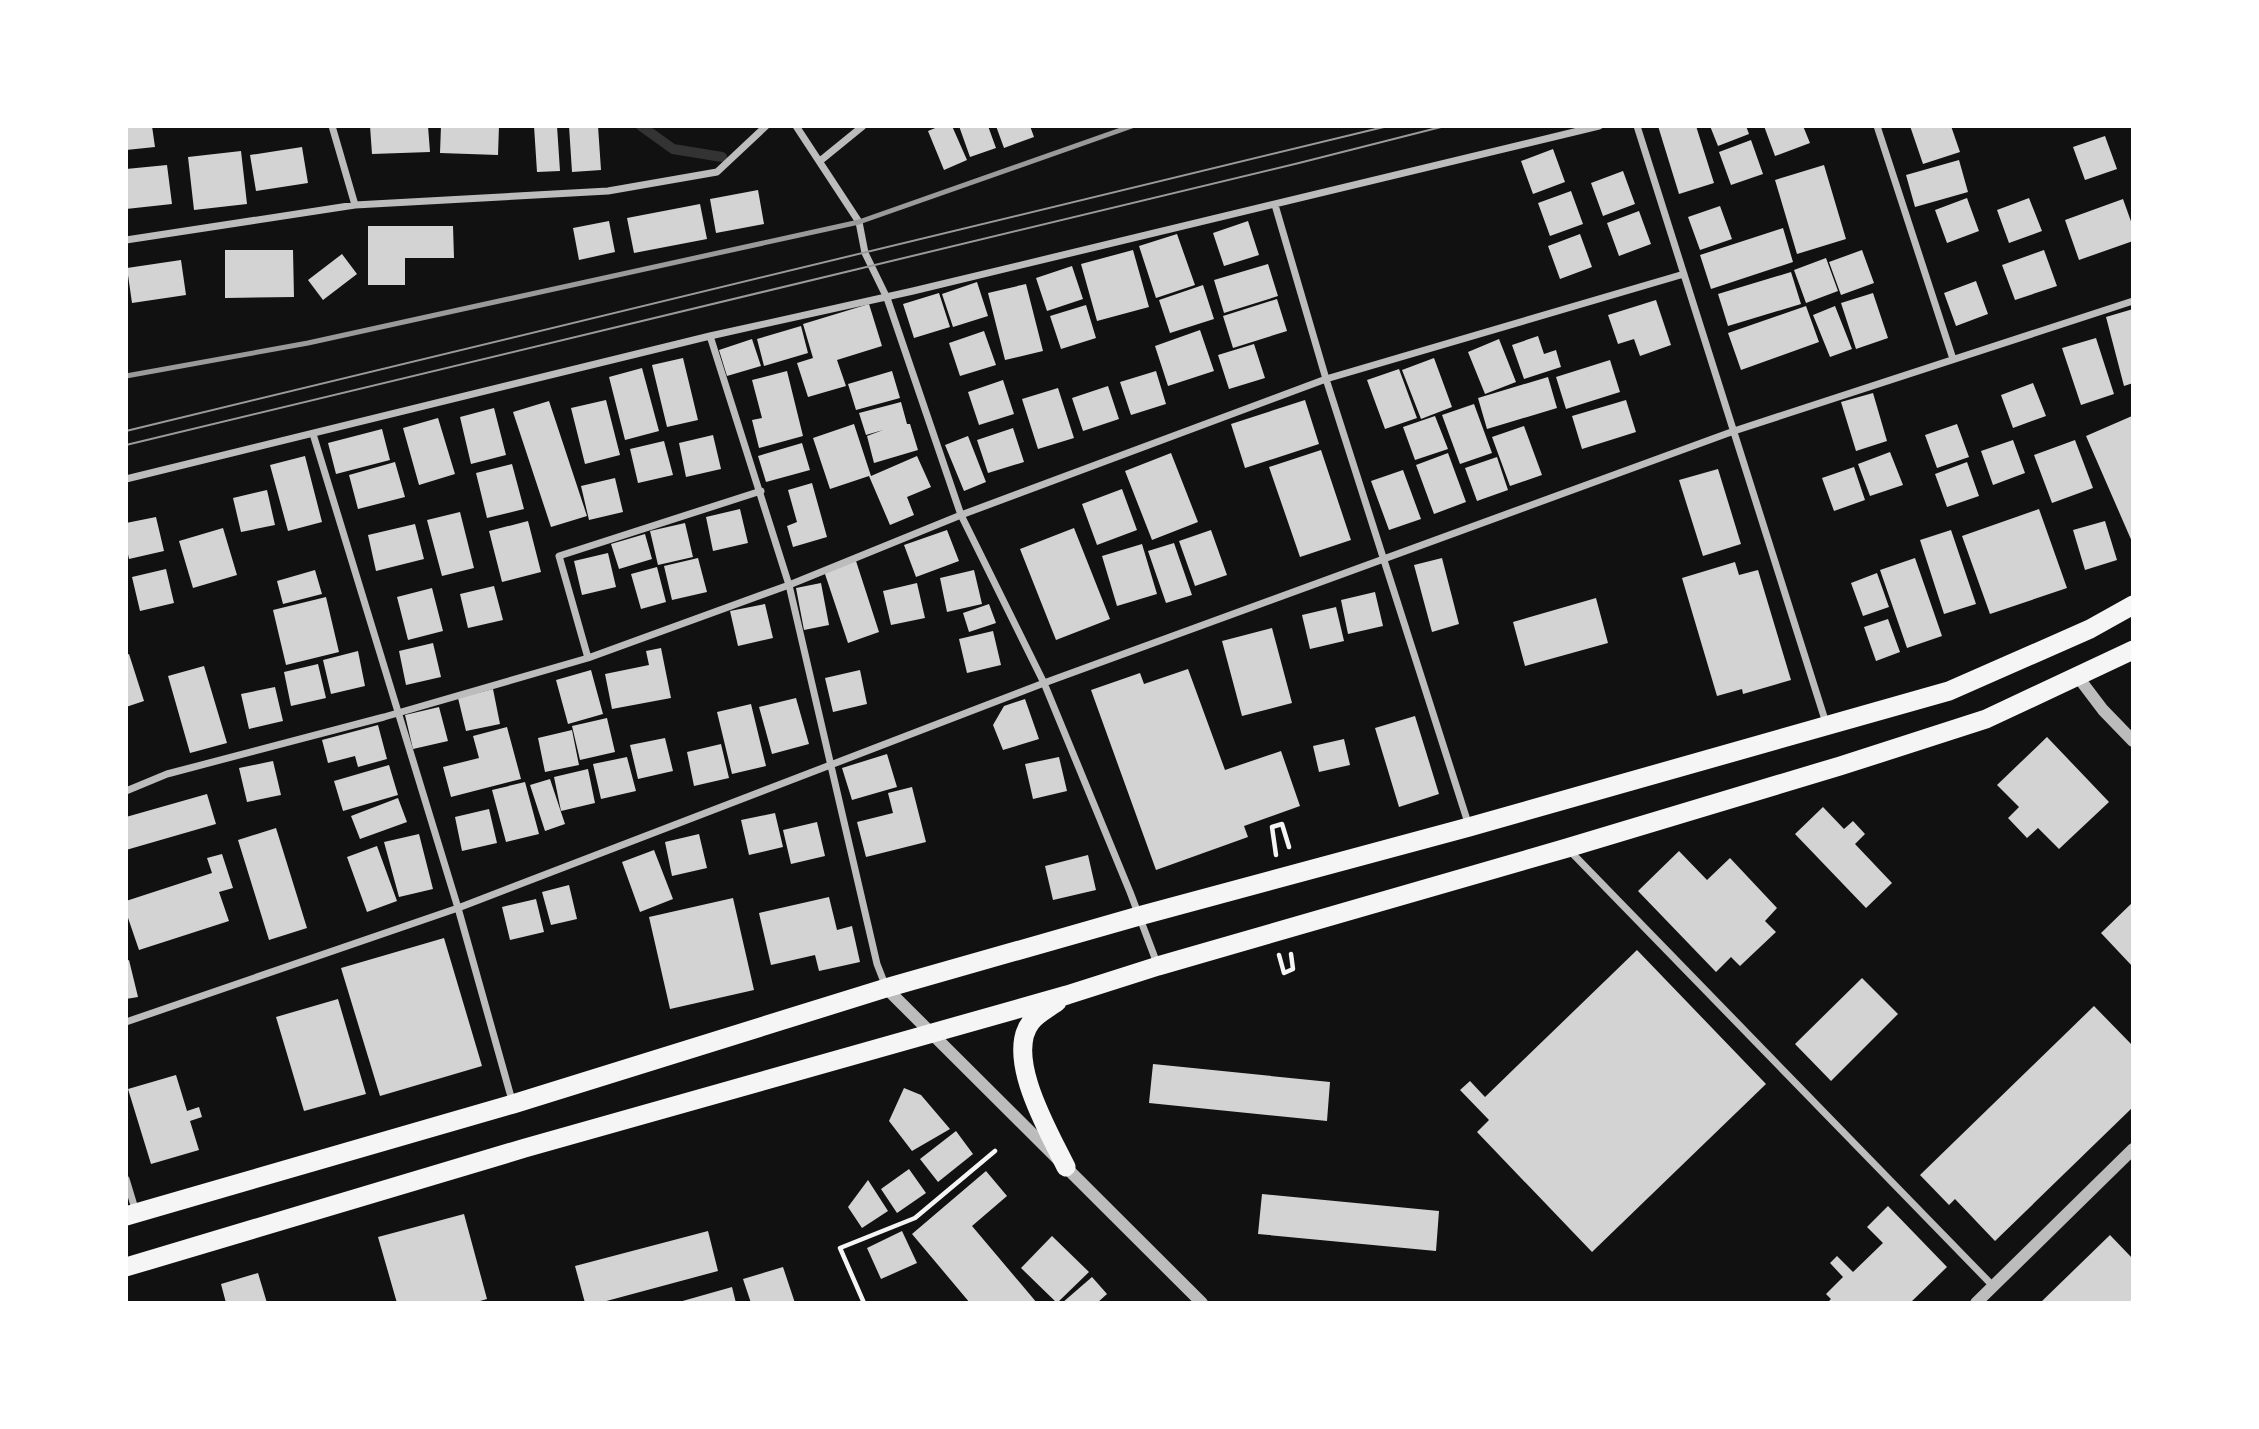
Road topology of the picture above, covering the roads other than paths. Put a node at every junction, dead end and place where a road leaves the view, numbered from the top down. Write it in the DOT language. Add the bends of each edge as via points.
graph roads {
  1 [pos="332,126"];
  2 [pos="766,126"];
  3 [pos="796,126"];
  4 [pos="863,126"];
  5 [pos="1599,126"];
  6 [pos="1637,126"];
  7 [pos="1877,126"];
  8 [pos="820,161"];
  9 [pos="355,205"];
  10 [pos="1275,205"];
  11 [pos="126,240"];
  12 [pos="1684,274"];
  13 [pos="887,298"];
  14 [pos="2133,301"];
  15 [pos="710,337"];
  16 [pos="1953,359"];
  17 [pos="1326,379"];
  18 [pos="1734,431"];
  19 [pos="313,434"];
  20 [pos="126,479"];
  21 [pos="761,491"];
  22 [pos="961,515"];
  23 [pos="1384,560"];
  24 [pos="789,585"];
  25 [pos="2133,605"];
  26 [pos="2133,650"];
  27 [pos="588,659"];
  28 [pos="2078,677"];
  29 [pos="1044,683"];
  30 [pos="397,713"];
  31 [pos="1827,725"];
  32 [pos="2133,741"];
  33 [pos="830,765"];
  34 [pos="126,791"];
  35 [pos="1469,827"];
  36 [pos="1567,848"];
  37 [pos="458,908"];
  38 [pos="1139,916"];
  39 [pos="1158,966"];
  40 [pos="886,988"];
  41 [pos="1066,995"];
  42 [pos="126,1022"];
  43 [pos="929,1033"];
  44 [pos="513,1104"];
  45 [pos="2133,1149"];
  46 [pos="1066,1167"];
  47 [pos="126,1179"];
  48 [pos="131,1215"];
  49 [pos="126,1267"];
  50 [pos="1993,1286"];
  51 [pos="1202,1303"];
  52 [pos="1976,1303"];
  1 -- 9 [label="street"];
  2 -- 9 [label="street" via="717,172 608,191"];
  3 -- 8 [label="street"];
  4 -- 8 [label="street"];
  5 -- 10 [label="street"];
  6 -- 12 [label="street"];
  7 -- 16 [label="street"];
  8 -- 13 [label="street" via="859,222 865,253"];
  9 -- 11 [label="street"];
  10 -- 13 [label="street"];
  10 -- 17 [label="street"];
  12 -- 17 [label="street"];
  12 -- 18 [label="street"];
  13 -- 15 [label="street"];
  13 -- 22 [label="street"];
  14 -- 16 [label="street"];
  15 -- 19 [label="street"];
  15 -- 21 [label="street"];
  16 -- 18 [label="street"];
  17 -- 22 [label="street"];
  17 -- 23 [label="street"];
  18 -- 23 [label="street"];
  18 -- 31 [label="street"];
  19 -- 20 [label="street"];
  19 -- 30 [label="street"];
  21 -- 24 [label="street"];
  21 -- 27 [label="street" via="559,556"];
  22 -- 24 [label="street"];
  22 -- 29 [label="street"];
  23 -- 29 [label="street"];
  23 -- 35 [label="street"];
  24 -- 27 [label="street"];
  24 -- 33 [label="street"];
  25 -- 31 [label="highway" via="2090,629 1949,691"];
  26 -- 28 [label="highway"];
  27 -- 30 [label="street"];
  28 -- 32 [label="street"];
  28 -- 36 [label="highway" via="1986,719"];
  29 -- 33 [label="street"];
  29 -- 38 [label="street"];
  30 -- 34 [label="street" via="167,774"];
  30 -- 37 [label="street"];
  31 -- 35 [label="highway"];
  33 -- 37 [label="street"];
  33 -- 40 [label="street"];
  35 -- 38 [label="highway"];
  36 -- 39 [label="highway"];
  36 -- 50 [label="street"];
  37 -- 42 [label="street"];
  37 -- 44 [label="street"];
  38 -- 39 [label="street"];
  38 -- 40 [label="highway"];
  39 -- 41 [label="highway"];
  40 -- 43 [label="street"];
  40 -- 44 [label="highway"];
  41 -- 43 [label="highway"];
  41 -- 46 [label="highway" via="1030,1023 1023,1044 1032,1096"];
  43 -- 46 [label="street"];
  43 -- 49 [label="highway"];
  44 -- 48 [label="highway"];
  45 -- 50 [label="street"];
  46 -- 51 [label="street"];
  47 -- 48 [label="street"];
  50 -- 52 [label="street"];
}
